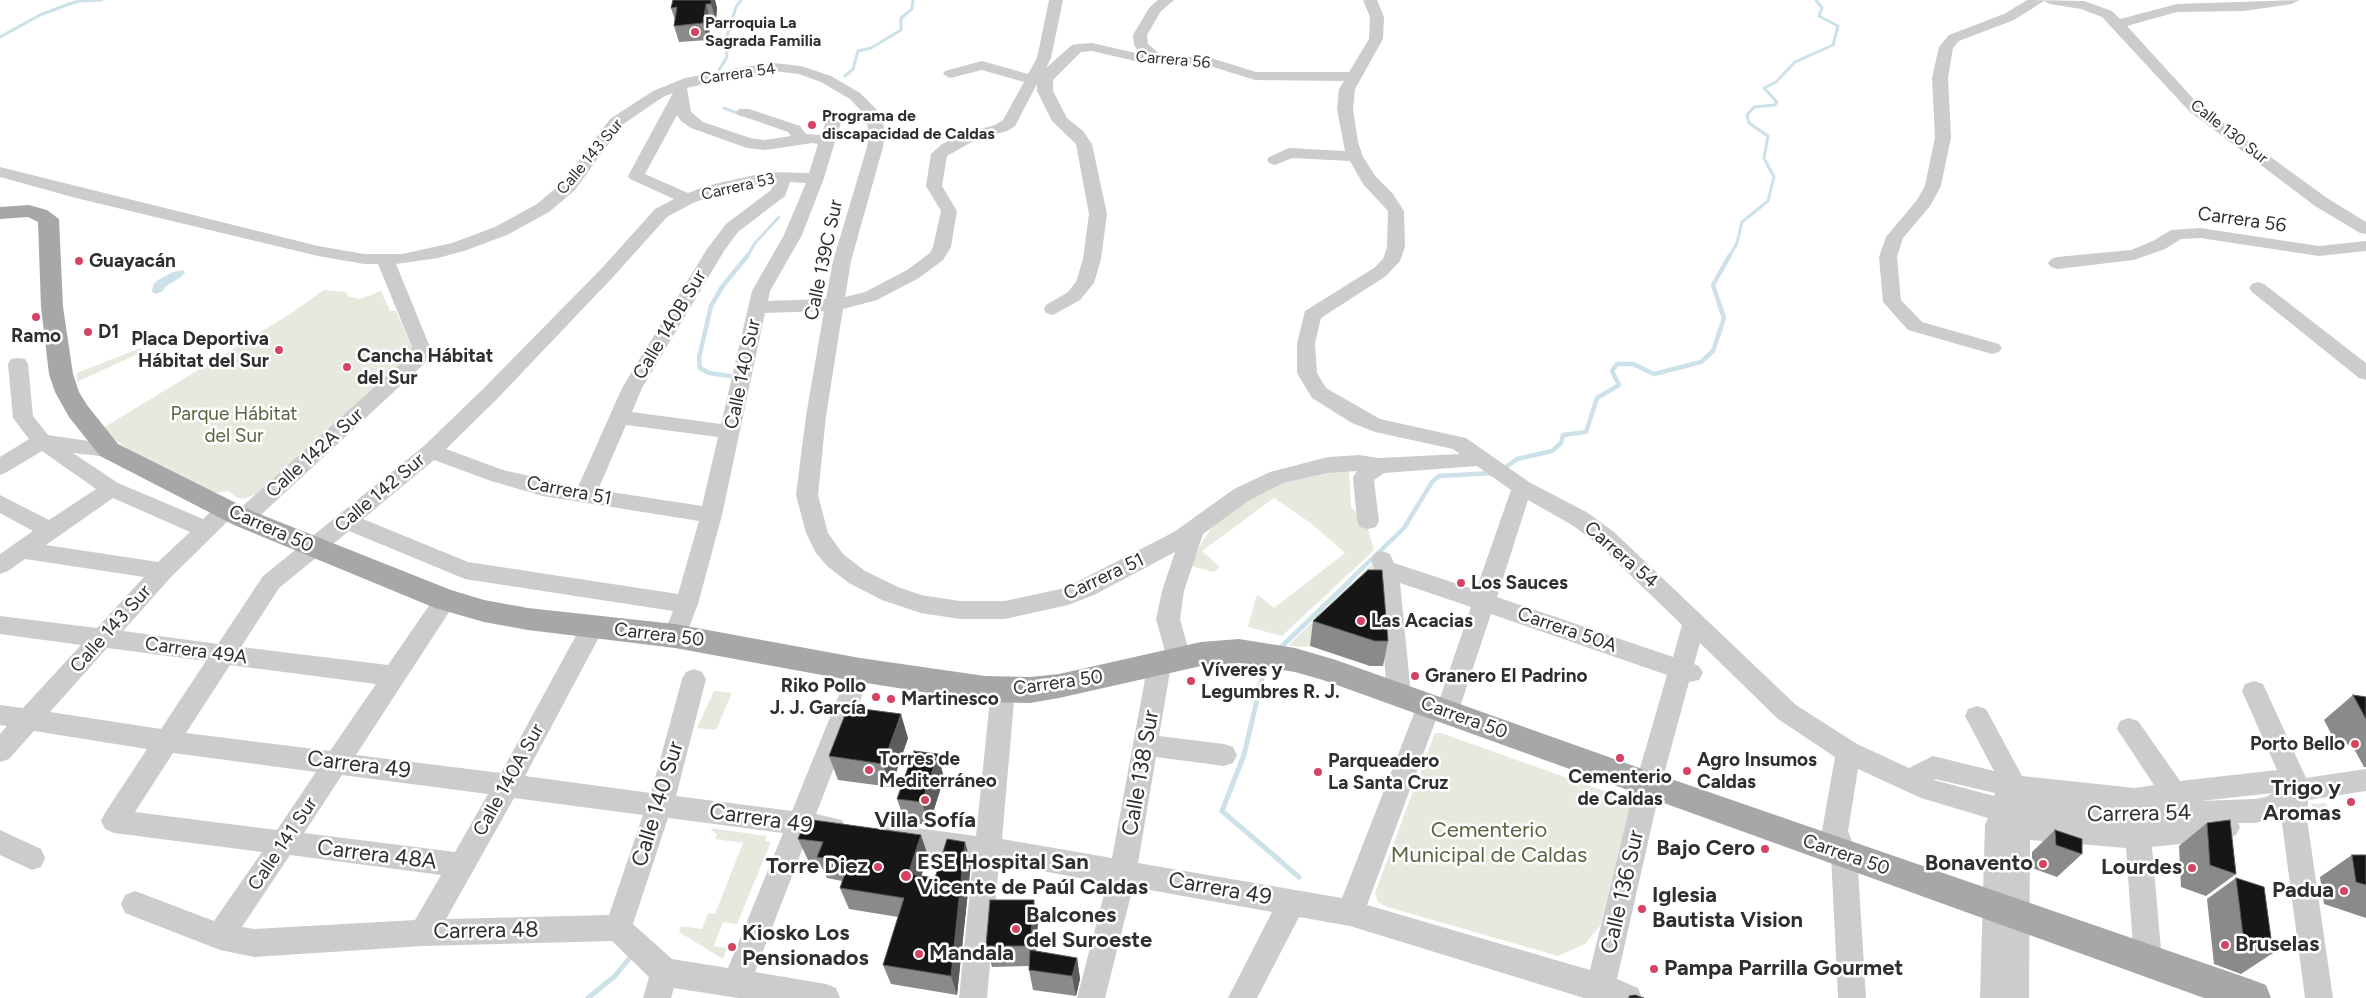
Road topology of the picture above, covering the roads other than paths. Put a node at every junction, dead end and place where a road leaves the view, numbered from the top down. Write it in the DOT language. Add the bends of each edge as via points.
graph roads {
  1 [pos="1056,0"];
  2 [pos="1166,0"];
  3 [pos="1370,0"];
  4 [pos="2037,0"];
  5 [pos="2050,0"];
  6 [pos="2204,0"];
  7 [pos="2292,0"];
  8 [pos="2068,1"];
  9 [pos="2177,8"];
  10 [pos="2116,24"];
  11 [pos="1154,58"];
  12 [pos="950,74"];
  13 [pos="1354,77"];
  14 [pos="1039,79"];
  15 [pos="680,90"];
  16 [pos="744,112"];
  17 [pos="873,114"];
  18 [pos="834,122"];
  19 [pos="800,138"];
  20 [pos="827,142"];
  21 [pos="1355,157"];
  22 [pos="1275,160"];
  23 [pos="0,172"];
  24 [pos="784,176"];
  25 [pos="816,178"];
  26 [pos="687,199"];
  27 [pos="0,213"];
  28 [pos="2366,229"];
  29 [pos="2366,246"];
  30 [pos="385,259"];
  31 [pos="2057,263"];
  32 [pos="2258,288"];
  33 [pos="836,305"];
  34 [pos="758,307"];
  35 [pos="1053,309"];
  36 [pos="1992,348"];
  37 [pos="18,364"];
  38 [pos="2366,373"];
  39 [pos="816,416"];
  40 [pos="620,417"];
  41 [pos="731,432"];
  42 [pos="42,441"];
  43 [pos="109,450"];
  44 [pos="431,450"];
  45 [pos="1379,466"];
  46 [pos="0,468"];
  47 [pos="1502,472"];
  48 [pos="111,489"];
  49 [pos="585,496"];
  50 [pos="0,503"];
  51 [pos="234,514"];
  52 [pos="711,515"];
  53 [pos="347,521"];
  54 [pos="1368,521"];
  55 [pos="50,530"];
  56 [pos="205,530"];
  57 [pos="1193,531"];
  58 [pos="313,548"];
  59 [pos="22,550"];
  60 [pos="0,565"];
  61 [pos="163,571"];
  62 [pos="445,600"];
  63 [pos="687,604"];
  64 [pos="1483,606"];
  65 [pos="0,625"];
  66 [pos="593,626"];
  67 [pos="1698,627"];
  68 [pos="675,636"];
  69 [pos="102,638"];
  70 [pos="223,655"];
  71 [pos="1169,661"];
  72 [pos="860,670"];
  73 [pos="393,676"];
  74 [pos="1684,677"];
  75 [pos="694,679"];
  76 [pos="1003,690"];
  77 [pos="2254,691"];
  78 [pos="1399,695"];
  79 [pos="1438,709"];
  80 [pos="0,715"];
  81 [pos="1976,716"];
  82 [pos="28,720"];
  83 [pos="2129,729"];
  84 [pos="167,741"];
  85 [pos="1146,745"];
  86 [pos="0,751"];
  87 [pos="1848,752"];
  88 [pos="1224,755"];
  89 [pos="337,762"];
  90 [pos="2366,780"];
  91 [pos="1910,782"];
  92 [pos="508,784"];
  93 [pos="1648,785"];
  94 [pos="2008,785"];
  95 [pos="2295,786"];
  96 [pos="2174,793"];
  97 [pos="659,805"];
  98 [pos="2127,817"];
  99 [pos="2011,819"];
  100 [pos="2294,819"];
  101 [pos="114,821"];
  102 [pos="800,824"];
  103 [pos="0,842"];
  104 [pos="283,843"];
  105 [pos="989,849"];
  106 [pos="1844,854"];
  107 [pos="32,858"];
  108 [pos="461,865"];
  109 [pos="1124,872"];
  110 [pos="1292,902"];
  111 [pos="135,904"];
  112 [pos="2006,911"];
  113 [pos="1350,913"];
  114 [pos="618,928"];
  115 [pos="423,933"];
  116 [pos="220,937"];
  117 [pos="2148,961"];
  118 [pos="665,972"];
  119 [pos="737,982"];
  120 [pos="1599,992"];
  121 [pos="812,997"];
  122 [pos="657,998"];
  123 [pos="973,998"];
  124 [pos="1092,998"];
  125 [pos="1242,998"];
  126 [pos="1628,998"];
  127 [pos="1852,998"];
  128 [pos="1994,998"];
  129 [pos="2015,998"];
  130 [pos="2253,998"];
  131 [pos="2319,998"];
  1 -- 14 [label="street"];
  2 -- 11 [label="street" via="1156,8 1140,35 1141,45"];
  3 -- 13 [label="street" via="1377,17 1376,39"];
  4 -- 36 [label="street" via="2009,17 1954,38 1946,47 1940,78 1943,137 1933,186 1895,238 1888,257 1892,302 1915,326"];
  5 -- 8 [label="street, Calle 130 Sur"];
  6 -- 9 [label="street"];
  7 -- 9 [label="street" via="2244,7"];
  8 -- 10 [label="street, Calle 130 Sur" via="2092,7"];
  9 -- 10 [label="street"];
  10 -- 28 [label="street, Calle 130 Sur" via="2194,108 2321,202"];
  11 -- 13 [label="street, Carrera 56" via="1211,62 1255,76"];
  11 -- 14 [label="street, Carrera 56" via="1081,47"];
  12 -- 14 [label="street" via="982,65 1019,77"];
  13 -- 21 [label="street" via="1347,89 1345,109"];
  14 -- 33 [label="street" via="1010,123 971,136 939,154 934,186 950,211 937,256 891,287"];
  14 -- 35 [label="street" via="1053,112 1084,144 1098,214 1085,283 1074,296"];
  15 -- 17 [label="street, Carrera 54" via="743,71 786,68 814,74 842,87"];
  15 -- 19 [label="street" via="683,112 697,125 739,140 765,145"];
  15 -- 26 [label="street, Carrera 53" via="636,176"];
  15 -- 30 [label="street, Calle 143 Sur" via="643,102 616,122 569,186 543,208 501,231 458,248"];
  16 -- 19 [label="street" via="794,129"];
  17 -- 33 [label="street, Calle 139C Sur" via="876,147 851,225"];
  18 -- 20 [label="street, Calle 140 Sur"];
  19 -- 20 [label="street"];
  20 -- 25 [label="street, Calle 140 Sur"];
  21 -- 22 [label="street" via="1299,153"];
  21 -- 47 [label="street, Carrera 54" via="1369,180 1396,211 1396,247 1391,261 1380,272 1312,315 1306,343 1307,373 1319,392 1359,418 1375,425 1459,443"];
  23 -- 30 [label="street, Calle 143 Sur" via="318,251"];
  24 -- 25 [label="street, Carrera 53"];
  24 -- 26 [label="street, Carrera 53" via="768,177"];
  24 -- 40 [label="street, Calle 140B Sur" via="779,192 732,228 716,249 632,388"];
  25 -- 34 [label="street, Calle 140 Sur" via="793,235 761,291"];
  26 -- 44 [label="street, Calle 142 Sur" via="661,212 608,272"];
  27 -- 43 [label="main road, Carrera 50" via="29,211 48,219 50,279 61,374 78,411"];
  29 -- 31 [label="street, Carrera 56" via="2319,251 2200,234 2177,234 2159,246 2134,255"];
  30 -- 51 [label="street, Calle 142A Sur" via="421,346 418,358"];
  32 -- 38 [label="street"];
  33 -- 34 [label="street"];
  33 -- 39 [label="street, Calle 139C Sur"];
  34 -- 41 [label="street, Calle 140 Sur"];
  37 -- 42 [label="street, Carrera 50" via="23,418"];
  39 -- 57 [label="street, Carrera 51" via="808,495 817,533 835,560 857,577 907,600 960,610 1005,610 1068,596 1141,561"];
  40 -- 41 [label="street"];
  40 -- 49 [label="street, Calle 140B Sur"];
  41 -- 52 [label="street, Calle 140 Sur"];
  42 -- 43 [label="street"];
  42 -- 46 [label="street"];
  42 -- 48 [label="street, Carrera 50"];
  43 -- 51 [label="main road, Carrera 50"];
  44 -- 49 [label="street, Carrera 51" via="498,476"];
  44 -- 53 [label="street, Calle 142 Sur"];
  45 -- 47 [label="street, Carrera 51" via="1464,461"];
  45 -- 54 [label="street" via="1363,477"];
  45 -- 57 [label="street, Carrera 51" via="1359,463 1328,465 1277,477 1241,495"];
  47 -- 64 [label="street"];
  47 -- 67 [label="street, Carrera 54" via="1606,538"];
  48 -- 55 [label="street"];
  48 -- 56 [label="street, Carrera 50"];
  49 -- 52 [label="street, Carrera 51"];
  50 -- 55 [label="street"];
  51 -- 56 [label="street, Calle 143 Sur"];
  51 -- 58 [label="main road, Carrera 50"];
  52 -- 63 [label="street, Calle 140 Sur"];
  53 -- 58 [label="street, Calle 142 Sur"];
  53 -- 63 [label="street, Carrera 50" via="465,570"];
  55 -- 59 [label="street"];
  56 -- 61 [label="street, Calle 143 Sur"];
  57 -- 71 [label="street" via="1172,591 1168,619"];
  58 -- 62 [label="main road, Carrera 50"];
  58 -- 70 [label="street, Calle 142 Sur" via="271,582"];
  59 -- 60 [label="street"];
  59 -- 61 [label="street"];
  61 -- 69 [label="street, Calle 143 Sur"];
  62 -- 66 [label="main road, Carrera 50" via="528,619"];
  62 -- 73 [label="street, Calle 141 Sur"];
  63 -- 68 [label="street, Calle 140 Sur"];
  64 -- 74 [label="street, Carrera 50A"];
  64 -- 78 [label="street, Carrera 50A" via="1385,568"];
  64 -- 79 [label="street"];
  65 -- 69 [label="street, Carrera 49A"];
  66 -- 68 [label="main road, Carrera 50"];
  66 -- 92 [label="street, Calle 140A Sur"];
  67 -- 74 [label="street, Calle 136 Sur"];
  67 -- 87 [label="street, Carrera 54" via="1787,712"];
  68 -- 72 [label="main road, Carrera 50"];
  69 -- 70 [label="street, Carrera 49A"];
  69 -- 82 [label="street, Calle 143 Sur"];
  70 -- 73 [label="street, Carrera 49A"];
  70 -- 84 [label="street, Calle 142 Sur"];
  71 -- 76 [label="main road, Carrera 50" via="1059,686"];
  71 -- 78 [label="main road, Carrera 50" via="1239,651 1264,654 1326,669"];
  71 -- 85 [label="street, Calle 138 Sur"];
  72 -- 76 [label="main road, Carrera 50"];
  72 -- 102 [label="street"];
  73 -- 89 [label="street, Calle 141 Sur"];
  74 -- 93 [label="street, Calle 136 Sur" via="1664,770"];
  75 -- 97 [label="street, Calle 140 Sur"];
  76 -- 105 [label="street"];
  77 -- 95 [label="street"];
  78 -- 79 [label="main road, Carrera 50"];
  79 -- 93 [label="main road, Carrera 50"];
  79 -- 113 [label="street"];
  80 -- 82 [label="street, Carrera 49"];
  81 -- 94 [label="street" via="2009,774"];
  82 -- 84 [label="street, Carrera 49"];
  82 -- 86 [label="street, Calle 143 Sur"];
  83 -- 96 [label="street"];
  84 -- 89 [label="street, Carrera 49"];
  84 -- 101 [label="street, Calle 142 Sur"];
  85 -- 88 [label="street"];
  85 -- 109 [label="street, Calle 138 Sur"];
  87 -- 91 [label="street, Carrera 54"];
  87 -- 106 [label="street" via="1835,831"];
  89 -- 92 [label="street, Carrera 49"];
  89 -- 104 [label="street, Calle 141 Sur"];
  90 -- 95 [label="street, Carrera 54"];
  91 -- 94 [label="street, Carrera 54" via="1933,767"];
  91 -- 99 [label="street, Carrera 54"];
  92 -- 97 [label="street, Carrera 49"];
  92 -- 108 [label="street, Calle 140A Sur"];
  93 -- 106 [label="main road, Carrera 50"];
  93 -- 120 [label="street, Calle 136 Sur"];
  94 -- 98 [label="street, Carrera 54"];
  94 -- 99 [label="street"];
  95 -- 96 [label="street, Carrera 54"];
  95 -- 98 [label="street, Carrera 54" via="2272,808"];
  95 -- 100 [label="street"];
  96 -- 98 [label="street, Carrera 54" via="2134,800"];
  97 -- 102 [label="street, Carrera 49"];
  97 -- 114 [label="street, Calle 140 Sur"];
  98 -- 99 [label="street, Carrera 54"];
  98 -- 100 [label="street, Carrera 54"];
  98 -- 117 [label="street"];
  99 -- 112 [label="street" via="1998,824"];
  100 -- 131 [label="street"];
  101 -- 104 [label="street, Carrera 48A"];
  102 -- 105 [label="street, Carrera 49"];
  102 -- 119 [label="street"];
  103 -- 107 [label="street"];
  104 -- 108 [label="street, Carrera 48A"];
  104 -- 116 [label="street, Calle 141 Sur"];
  105 -- 109 [label="street, Carrera 49"];
  105 -- 123 [label="street"];
  106 -- 112 [label="main road, Carrera 50"];
  106 -- 127 [label="street"];
  108 -- 115 [label="street, Calle 140A Sur"];
  109 -- 110 [label="street, Carrera 49"];
  109 -- 124 [label="street, Calle 138 Sur"];
  110 -- 113 [label="street, Carrera 49"];
  110 -- 125 [label="street"];
  111 -- 116 [label="street, Carrera 48"];
  112 -- 117 [label="main road, Carrera 50"];
  112 -- 128 [label="street"];
  112 -- 129 [label="street"];
  113 -- 120 [label="street, Carrera 49"];
  114 -- 115 [label="street, Carrera 48"];
  114 -- 118 [label="street"];
  115 -- 116 [label="street, Carrera 48" via="254,943"];
  117 -- 130 [label="main road, Carrera 50"];
  118 -- 119 [label="street"];
  118 -- 122 [label="street"];
  119 -- 121 [label="street"];
  120 -- 126 [label="street, Carrera 49"];
}
